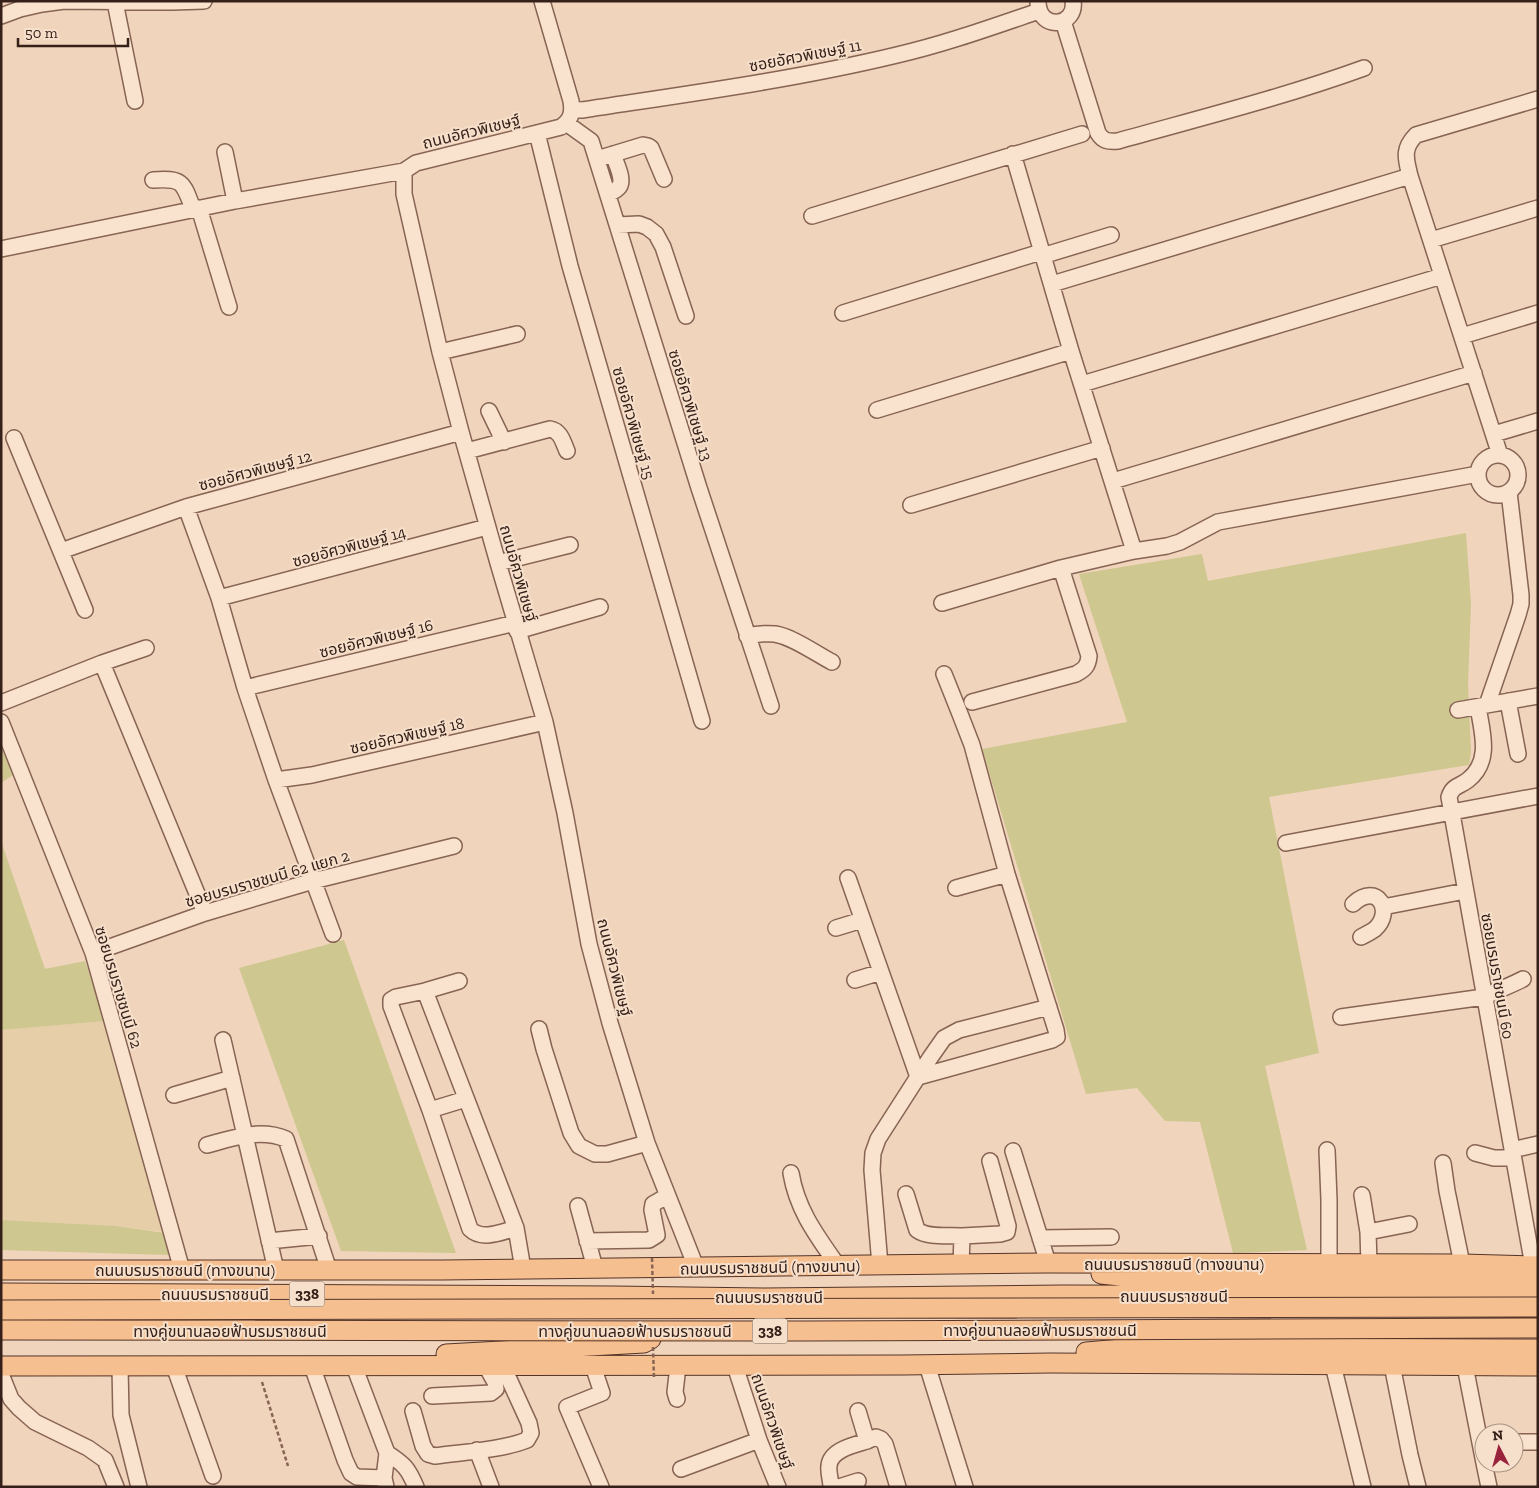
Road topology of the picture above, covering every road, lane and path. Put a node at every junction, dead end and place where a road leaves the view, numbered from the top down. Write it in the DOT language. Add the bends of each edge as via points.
graph roads {
  1 [pos="204,1"];
  2 [pos="542,1"];
  3 [pos="1073,1"];
  4 [pos="83,2"];
  5 [pos="115,2"];
  6 [pos="1039,6"];
  7 [pos="1,16"];
  8 [pos="1064,21"];
  9 [pos="1364,68"];
  10 [pos="1538,99"];
  11 [pos="135,101"];
  12 [pos="572,109"];
  13 [pos="566,123"];
  14 [pos="537,133"];
  15 [pos="1082,134"];
  16 [pos="225,152"];
  17 [pos="613,154"];
  18 [pos="1014,154"];
  19 [pos="597,159"];
  20 [pos="404,171"];
  21 [pos="1410,176"];
  22 [pos="664,179"];
  23 [pos="153,180"];
  24 [pos="608,194"];
  25 [pos="235,201"];
  26 [pos="1538,208"];
  27 [pos="196,209"];
  28 [pos="812,216"];
  29 [pos="617,225"];
  30 [pos="1111,235"];
  31 [pos="1431,240"];
  32 [pos="1,249"];
  33 [pos="1042,254"];
  34 [pos="1442,276"];
  35 [pos="1052,284"];
  36 [pos="229,307"];
  37 [pos="843,313"];
  38 [pos="1538,313"];
  39 [pos="686,316"];
  40 [pos="517,334"];
  41 [pos="1462,336"];
  42 [pos="1071,351"];
  43 [pos="440,352"];
  44 [pos="1474,373"];
  45 [pos="1082,384"];
  46 [pos="877,410"];
  47 [pos="489,411"];
  48 [pos="1538,421"];
  49 [pos="461,432"];
  50 [pos="1494,434"];
  51 [pos="14,438"];
  52 [pos="504,442"];
  53 [pos="1102,448"];
  54 [pos="467,451"];
  55 [pos="567,451"];
  56 [pos="1500,455"];
  57 [pos="1478,474"];
  58 [pos="1113,480"];
  59 [pos="1509,492"];
  60 [pos="911,505"];
  61 [pos="186,507"];
  62 [pos="487,527"];
  63 [pos="570,545"];
  64 [pos="61,551"];
  65 [pos="1134,551"];
  66 [pos="498,564"];
  67 [pos="1061,568"];
  68 [pos="219,598"];
  69 [pos="942,603"];
  70 [pos="600,607"];
  71 [pos="85,610"];
  72 [pos="516,627"];
  73 [pos="747,636"];
  74 [pos="146,648"];
  75 [pos="832,662"];
  76 [pos="102,663"];
  77 [pos="944,674"];
  78 [pos="244,688"];
  79 [pos="1538,696"];
  80 [pos="1508,701"];
  81 [pos="972,702"];
  82 [pos="1,703"];
  83 [pos="770,706"];
  84 [pos="1482,706"];
  85 [pos="1458,710"];
  86 [pos="702,721"];
  87 [pos="1,722"];
  88 [pos="545,722"];
  89 [pos="1518,754"];
  90 [pos="276,780"];
  91 [pos="1538,796"];
  92 [pos="1451,812"];
  93 [pos="1286,843"];
  94 [pos="454,846"];
  95 [pos="1007,874"];
  96 [pos="848,878"];
  97 [pos="313,881"];
  98 [pos="956,888"];
  99 [pos="1465,891"];
  100 [pos="1353,904"];
  101 [pos="1383,907"];
  102 [pos="205,913"];
  103 [pos="862,920"];
  104 [pos="836,928"];
  105 [pos="333,934"];
  106 [pos="1361,937"];
  107 [pos="93,953"];
  108 [pos="880,972"];
  109 [pos="1523,979"];
  110 [pos="855,980"];
  111 [pos="459,981"];
  112 [pos="425,991"];
  113 [pos="1484,997"];
  114 [pos="1049,1007"];
  115 [pos="1340,1017"];
  116 [pos="539,1029"];
  117 [pos="223,1040"];
  118 [pos="918,1077"];
  119 [pos="232,1078"];
  120 [pos="174,1095"];
  121 [pos="466,1099"];
  122 [pos="430,1110"];
  123 [pos="245,1134"];
  124 [pos="647,1143"];
  125 [pos="1538,1144"];
  126 [pos="207,1145"];
  127 [pos="1327,1150"];
  128 [pos="1013,1151"];
  129 [pos="1475,1153"];
  130 [pos="1513,1154"];
  131 [pos="990,1161"];
  132 [pos="1443,1163"];
  133 [pos="791,1173"];
  134 [pos="906,1194"];
  135 [pos="1362,1195"];
  136 [pos="667,1196"];
  137 [pos="578,1206"];
  138 [pos="1409,1224"];
  139 [pos="516,1228"];
  140 [pos="1368,1232"];
  141 [pos="319,1236"];
  142 [pos="962,1236"];
  143 [pos="1111,1237"];
  144 [pos="1040,1238"];
  145 [pos="269,1241"];
  146 [pos="588,1241"];
  147 [pos="992,1264"];
  148 [pos="1048,1264"];
  149 [pos="1329,1264"];
  150 [pos="1462,1264"];
  151 [pos="961,1265"];
  152 [pos="838,1266"];
  153 [pos="880,1266"];
  154 [pos="696,1267"];
  155 [pos="595,1268"];
  156 [pos="523,1269"];
  157 [pos="1,1270"];
  158 [pos="182,1270"];
  159 [pos="276,1270"];
  160 [pos="329,1270"];
  161 [pos="442,1270"];
  162 [pos="1536,1270"];
  163 [pos="1365,1271"];
  164 [pos="1,1293"];
  165 [pos="613,1296"];
  166 [pos="1538,1296"];
  167 [pos="1538,1307"];
  168 [pos="1,1310"];
  169 [pos="1538,1328"];
  170 [pos="1,1330"];
  171 [pos="1538,1335"];
  172 [pos="1,1338"];
  173 [pos="650,1339"];
  174 [pos="1538,1349"];
  175 [pos="903,1365"];
  176 [pos="927,1365"];
  177 [pos="1333,1365"];
  178 [pos="1392,1365"];
  179 [pos="1,1366"];
  180 [pos="174,1366"];
  181 [pos="212,1366"];
  182 [pos="257,1366"];
  183 [pos="312,1366"];
  184 [pos="354,1366"];
  185 [pos="495,1366"];
  186 [pos="593,1366"];
  187 [pos="678,1366"];
  188 [pos="735,1366"];
  189 [pos="1464,1366"];
  190 [pos="1538,1366"];
  191 [pos="120,1367"];
  192 [pos="1,1374"];
  193 [pos="432,1396"];
  194 [pos="677,1399"];
  195 [pos="413,1411"];
  196 [pos="858,1411"];
  197 [pos="1478,1423"];
  198 [pos="759,1440"];
  199 [pos="867,1440"];
  200 [pos="1524,1442"];
  201 [pos="1538,1442"];
  202 [pos="477,1450"];
  203 [pos="387,1453"];
  204 [pos="288,1466"];
  205 [pos="681,1469"];
  206 [pos="1486,1473"];
  207 [pos="213,1476"];
  208 [pos="858,1480"];
  209 [pos="385,1482"];
  210 [pos="116,1487"];
  211 [pos="139,1487"];
  212 [pos="416,1487"];
  213 [pos="491,1487"];
  214 [pos="601,1487"];
  215 [pos="778,1487"];
  216 [pos="831,1487"];
  217 [pos="839,1487"];
  218 [pos="898,1487"];
  219 [pos="965,1487"];
  220 [pos="1363,1487"];
  221 [pos="1418,1487"];
  222 [pos="1489,1487"];
  1 -- 5 [label="street"];
  2 -- 12 [label="street"];
  3 -- 8 [label="street" via="1072,11"];
  4 -- 5 [label="street"];
  4 -- 7 [label="street" via="42,4"];
  5 -- 11 [label="street"];
  6 -- 8 [label="street" via="1049,22"];
  6 -- 12 [label="street, ซอยอัศวพิเชษฐ์ 11" via="982,30 898,55 812,73"];
  8 -- 9 [label="street" via="1098,133 1110,142 1284,94"];
  10 -- 21 [label="street" via="1416,135 1406,151"];
  12 -- 13 [label="street"];
  13 -- 14 [label="street, ถนนอัศวพิเชษฐ์"];
  13 -- 19 [label="street, ซอยอัศวพิเชษฐ์ 13" via="591,141"];
  14 -- 20 [label="street, ถนนอัศวพิเชษฐ์" via="416,163"];
  14 -- 86 [label="street, ซอยอัศวพิเชษฐ์ 15" via="570,266"];
  15 -- 18 [label="street"];
  16 -- 25 [label="street"];
  17 -- 19 [label="street"];
  17 -- 22 [label="street" via="648,146"];
  17 -- 24 [label="street" via="621,184"];
  18 -- 28 [label="street"];
  18 -- 33 [label="street"];
  19 -- 24 [label="street, ซอยอัศวพิเชษฐ์ 13"];
  20 -- 25 [label="street"];
  20 -- 43 [label="street, ถนนอัศวพิเชษฐ์" via="404,194"];
  21 -- 31 [label="street"];
  21 -- 35 [label="street"];
  23 -- 27 [label="street" via="178,181"];
  24 -- 29 [label="street, ซอยอัศวพิเชษฐ์ 13"];
  25 -- 27 [label="street"];
  26 -- 31 [label="street"];
  27 -- 32 [label="street"];
  27 -- 36 [label="street"];
  29 -- 39 [label="street" via="639,224 656,234"];
  29 -- 73 [label="street, ซอยอัศวพิเชษฐ์ 13"];
  30 -- 33 [label="street"];
  31 -- 34 [label="street"];
  33 -- 35 [label="street"];
  33 -- 37 [label="street"];
  34 -- 41 [label="street"];
  34 -- 45 [label="street"];
  35 -- 42 [label="street"];
  38 -- 41 [label="street"];
  40 -- 43 [label="street"];
  41 -- 44 [label="street"];
  42 -- 45 [label="street"];
  42 -- 46 [label="street"];
  43 -- 49 [label="street, ถนนอัศวพิเชษฐ์"];
  44 -- 50 [label="street"];
  44 -- 58 [label="street"];
  45 -- 53 [label="street"];
  47 -- 52 [label="street"];
  48 -- 50 [label="street"];
  49 -- 54 [label="street, ถนนอัศวพิเชษฐ์"];
  49 -- 61 [label="street, ซอยอัศวพิเชษฐ์ 12"];
  50 -- 56 [label="street"];
  51 -- 64 [label="street"];
  52 -- 54 [label="street"];
  52 -- 55 [label="street" via="550,429 560,434"];
  53 -- 58 [label="street"];
  53 -- 60 [label="street"];
  54 -- 62 [label="street, ถนนอัศวพิเชษฐ์"];
  56 -- 57 [label="street" via="1488,458"];
  56 -- 59 [label="street" via="1512,460 1518,470 1517,482"];
  57 -- 59 [label="street" via="1485,490 1497,495"];
  57 -- 65 [label="street" via="1226,520 1180,542"];
  58 -- 65 [label="street"];
  59 -- 84 [label="street" via="1521,604 1505,656"];
  61 -- 64 [label="street, ซอยอัศวพิเชษฐ์ 12"];
  61 -- 68 [label="street"];
  62 -- 66 [label="street, ถนนอัศวพิเชษฐ์"];
  62 -- 68 [label="street, ซอยอัศวพิเชษฐ์ 14"];
  63 -- 66 [label="street"];
  64 -- 71 [label="street"];
  65 -- 67 [label="street"];
  66 -- 72 [label="street, ถนนอัศวพิเชษฐ์"];
  67 -- 69 [label="street"];
  67 -- 81 [label="street" via="1089,656 1088,665 1076,674"];
  68 -- 78 [label="street"];
  70 -- 72 [label="street, ซอยอัศวพิเชษฐ์ 16"];
  72 -- 78 [label="street, ซอยอัศวพิเชษฐ์ 16"];
  72 -- 88 [label="street, ถนนอัศวพิเชษฐ์"];
  73 -- 75 [label="street" via="777,634"];
  73 -- 83 [label="street, ซอยอัศวพิเชษฐ์ 13"];
  74 -- 76 [label="street"];
  76 -- 82 [label="street"];
  76 -- 102 [label="street"];
  77 -- 95 [label="street" via="972,745"];
  78 -- 90 [label="street"];
  79 -- 80 [label="street"];
  80 -- 84 [label="street"];
  80 -- 89 [label="street"];
  84 -- 85 [label="street"];
  84 -- 92 [label="street, ซอยบรมราชชนนี 60" via="1483,760 1471,778 1451,790"];
  87 -- 107 [label="street, ซอยบรมราชชนนี 62"];
  88 -- 90 [label="street, ซอยอัศวพิเชษฐ์ 18" via="312,775"];
  88 -- 124 [label="street, ถนนอัศวพิเชษฐ์" via="589,944"];
  90 -- 97 [label="street"];
  91 -- 92 [label="street"];
  92 -- 93 [label="street"];
  92 -- 99 [label="street, ซอยบรมราชชนนี 60"];
  94 -- 97 [label="street, ซอยบรมราชชนนี 62 แยก 2"];
  95 -- 98 [label="street"];
  95 -- 114 [label="street"];
  96 -- 103 [label="street"];
  97 -- 102 [label="street, ซอยบรมราชชนนี 62 แยก 2"];
  97 -- 105 [label="street"];
  99 -- 101 [label="street"];
  99 -- 113 [label="street, ซอยบรมราชชนนี 60"];
  100 -- 101 [label="street" via="1360,898 1374,896"];
  101 -- 106 [label="street" via="1380,922"];
  102 -- 107 [label="street, ซอยบรมราชชนนี 62 แยก 2"];
  103 -- 104 [label="street"];
  103 -- 108 [label="street"];
  107 -- 158 [label="street, ซอยบรมราชชนนี 62"];
  108 -- 110 [label="street"];
  108 -- 118 [label="street"];
  109 -- 113 [label="street"];
  111 -- 112 [label="street"];
  112 -- 121 [label="street"];
  112 -- 122 [label="street" via="396,997 391,1000 391,1006"];
  113 -- 115 [label="street"];
  113 -- 130 [label="street, ซอยบรมราชชนนี 60"];
  114 -- 118 [label="street" via="959,1030 944,1038"];
  114 -- 118 [label="street" via="1057,1037 1052,1040"];
  116 -- 124 [label="street" via="571,1133 579,1146 595,1154 607,1154"];
  117 -- 119 [label="street"];
  118 -- 153 [label="street" via="878,1139 873,1153"];
  119 -- 120 [label="street"];
  119 -- 123 [label="street"];
  121 -- 122 [label="street"];
  121 -- 139 [label="street"];
  122 -- 139 [label="street" via="470,1229 486,1236"];
  123 -- 126 [label="street"];
  123 -- 141 [label="street" via="286,1139"];
  123 -- 145 [label="street"];
  124 -- 136 [label="street, ถนนอัศวพิเชษฐ์"];
  125 -- 130 [label="street"];
  127 -- 149 [label="street"];
  128 -- 144 [label="street"];
  129 -- 130 [label="street" via="1494,1158"];
  130 -- 162 [label="street, ซอยบรมราชชนนี 60"];
  131 -- 142 [label="street" via="1007,1232"];
  132 -- 150 [label="street"];
  133 -- 152 [label="street" via="799,1205"];
  134 -- 142 [label="street" via="916,1230 922,1234"];
  135 -- 140 [label="street"];
  136 -- 146 [label="street" via="653,1204 657,1235 649,1240"];
  136 -- 154 [label="street, ถนนอัศวพิเชษฐ์"];
  137 -- 146 [label="street"];
  138 -- 140 [label="street"];
  139 -- 156 [label="street"];
  140 -- 163 [label="street"];
  141 -- 145 [label="street"];
  141 -- 160 [label="street"];
  142 -- 151 [label="street"];
  143 -- 144 [label="street"];
  144 -- 148 [label="street"];
  145 -- 159 [label="street"];
  146 -- 155 [label="street"];
  147 -- 148 [label="main road, ถนนบรมราชชนนี (ทางขนาน) / 338"];
  147 -- 151 [label="main road, ถนนบรมราชชนนี (ทางขนาน) / 338"];
  147 -- 163 [label="main road" via="1130,1277"];
  148 -- 149 [label="main road, ถนนบรมราชชนนี (ทางขนาน) / 338"];
  149 -- 163 [label="main road, ถนนบรมราชชนนี (ทางขนาน) / 338"];
  150 -- 162 [label="main road, ถนนบรมราชชนนี (ทางขนาน) / 338"];
  150 -- 163 [label="main road, ถนนบรมราชชนนี (ทางขนาน) / 338"];
  151 -- 153 [label="main road, ถนนบรมราชชนนี (ทางขนาน) / 338"];
  152 -- 153 [label="main road, ถนนบรมราชชนนี (ทางขนาน) / 338"];
  152 -- 154 [label="main road, ถนนบรมราชชนนี (ทางขนาน) / 338"];
  154 -- 155 [label="main road, ถนนบรมราชชนนี (ทางขนาน) / 338"];
  155 -- 156 [label="main road, ถนนบรมราชชนนี (ทางขนาน) / 338"];
  156 -- 161 [label="main road, ถนนบรมราชชนนี (ทางขนาน) / 338"];
  157 -- 158 [label="main road, ถนนบรมราชชนนี (ทางขนาน) / 338"];
  158 -- 159 [label="main road, ถนนบรมราชชนนี (ทางขนาน) / 338"];
  159 -- 160 [label="main road, ถนนบรมราชชนนี (ทางขนาน) / 338"];
  160 -- 161 [label="main road, ถนนบรมราชชนนี (ทางขนาน) / 338"];
  161 -- 165 [label="main road"];
  162 -- 163 [label="main road"];
  164 -- 165 [label="main road, ถนนบรมราชชนนี / 338"];
  165 -- 166 [label="main road, ถนนบรมราชชนนี / 338"];
  167 -- 168 [label="main road, ทางคู่ขนานลอยฟ้าบรมราชชนนี / 338, bridge"];
  169 -- 170 [label="main road, ทางคู่ขนานลอยฟ้าบรมราชชนนี / 338, bridge"];
  171 -- 173 [label="main road, 338"];
  172 -- 173 [label="main road, 338"];
  173 -- 181 [label="main road" via="644,1344"];
  174 -- 175 [label="main road" via="1134,1348"];
  175 -- 176 [label="main road, 338"];
  175 -- 188 [label="main road, 338"];
  176 -- 177 [label="main road, 338"];
  176 -- 219 [label="street"];
  177 -- 178 [label="main road, 338"];
  177 -- 220 [label="street"];
  178 -- 189 [label="main road, 338"];
  178 -- 221 [label="street"];
  179 -- 191 [label="main road, 338"];
  180 -- 181 [label="main road, 338"];
  180 -- 191 [label="main road, 338"];
  180 -- 207 [label="street"];
  181 -- 182 [label="main road, 338"];
  182 -- 183 [label="main road, 338"];
  182 -- 204 [label="path"];
  183 -- 184 [label="main road, 338"];
  183 -- 209 [label="street" via="351,1473"];
  184 -- 185 [label="main road, 338"];
  184 -- 203 [label="street"];
  185 -- 186 [label="main road, 338"];
  185 -- 193 [label="street" via="496,1389 491,1393"];
  185 -- 202 [label="street" via="529,1423 531,1433 528,1440 517,1444"];
  186 -- 187 [label="main road, 338"];
  186 -- 214 [label="street" via="602,1393 567,1407"];
  187 -- 188 [label="main road, 338"];
  187 -- 194 [label="street"];
  188 -- 198 [label="street, ถนนอัศวพิเชษฐ์"];
  189 -- 190 [label="main road, 338"];
  189 -- 197 [label="street"];
  191 -- 211 [label="street" via="121,1416"];
  192 -- 210 [label="street" via="19,1408 35,1422 105,1460"];
  195 -- 202 [label="street" via="428,1454 435,1456"];
  196 -- 199 [label="street"];
  198 -- 205 [label="street"];
  198 -- 215 [label="street, ถนนอัศวพิเชษฐ์"];
  199 -- 216 [label="street" via="834,1455 829,1465"];
  199 -- 218 [label="street" via="876,1437 885,1444"];
  200 -- 201 [label="street"];
  202 -- 213 [label="street"];
  203 -- 209 [label="street"];
  203 -- 212 [label="street" via="410,1471"];
  206 -- 222 [label="street"];
  208 -- 217 [label="street"];
}
